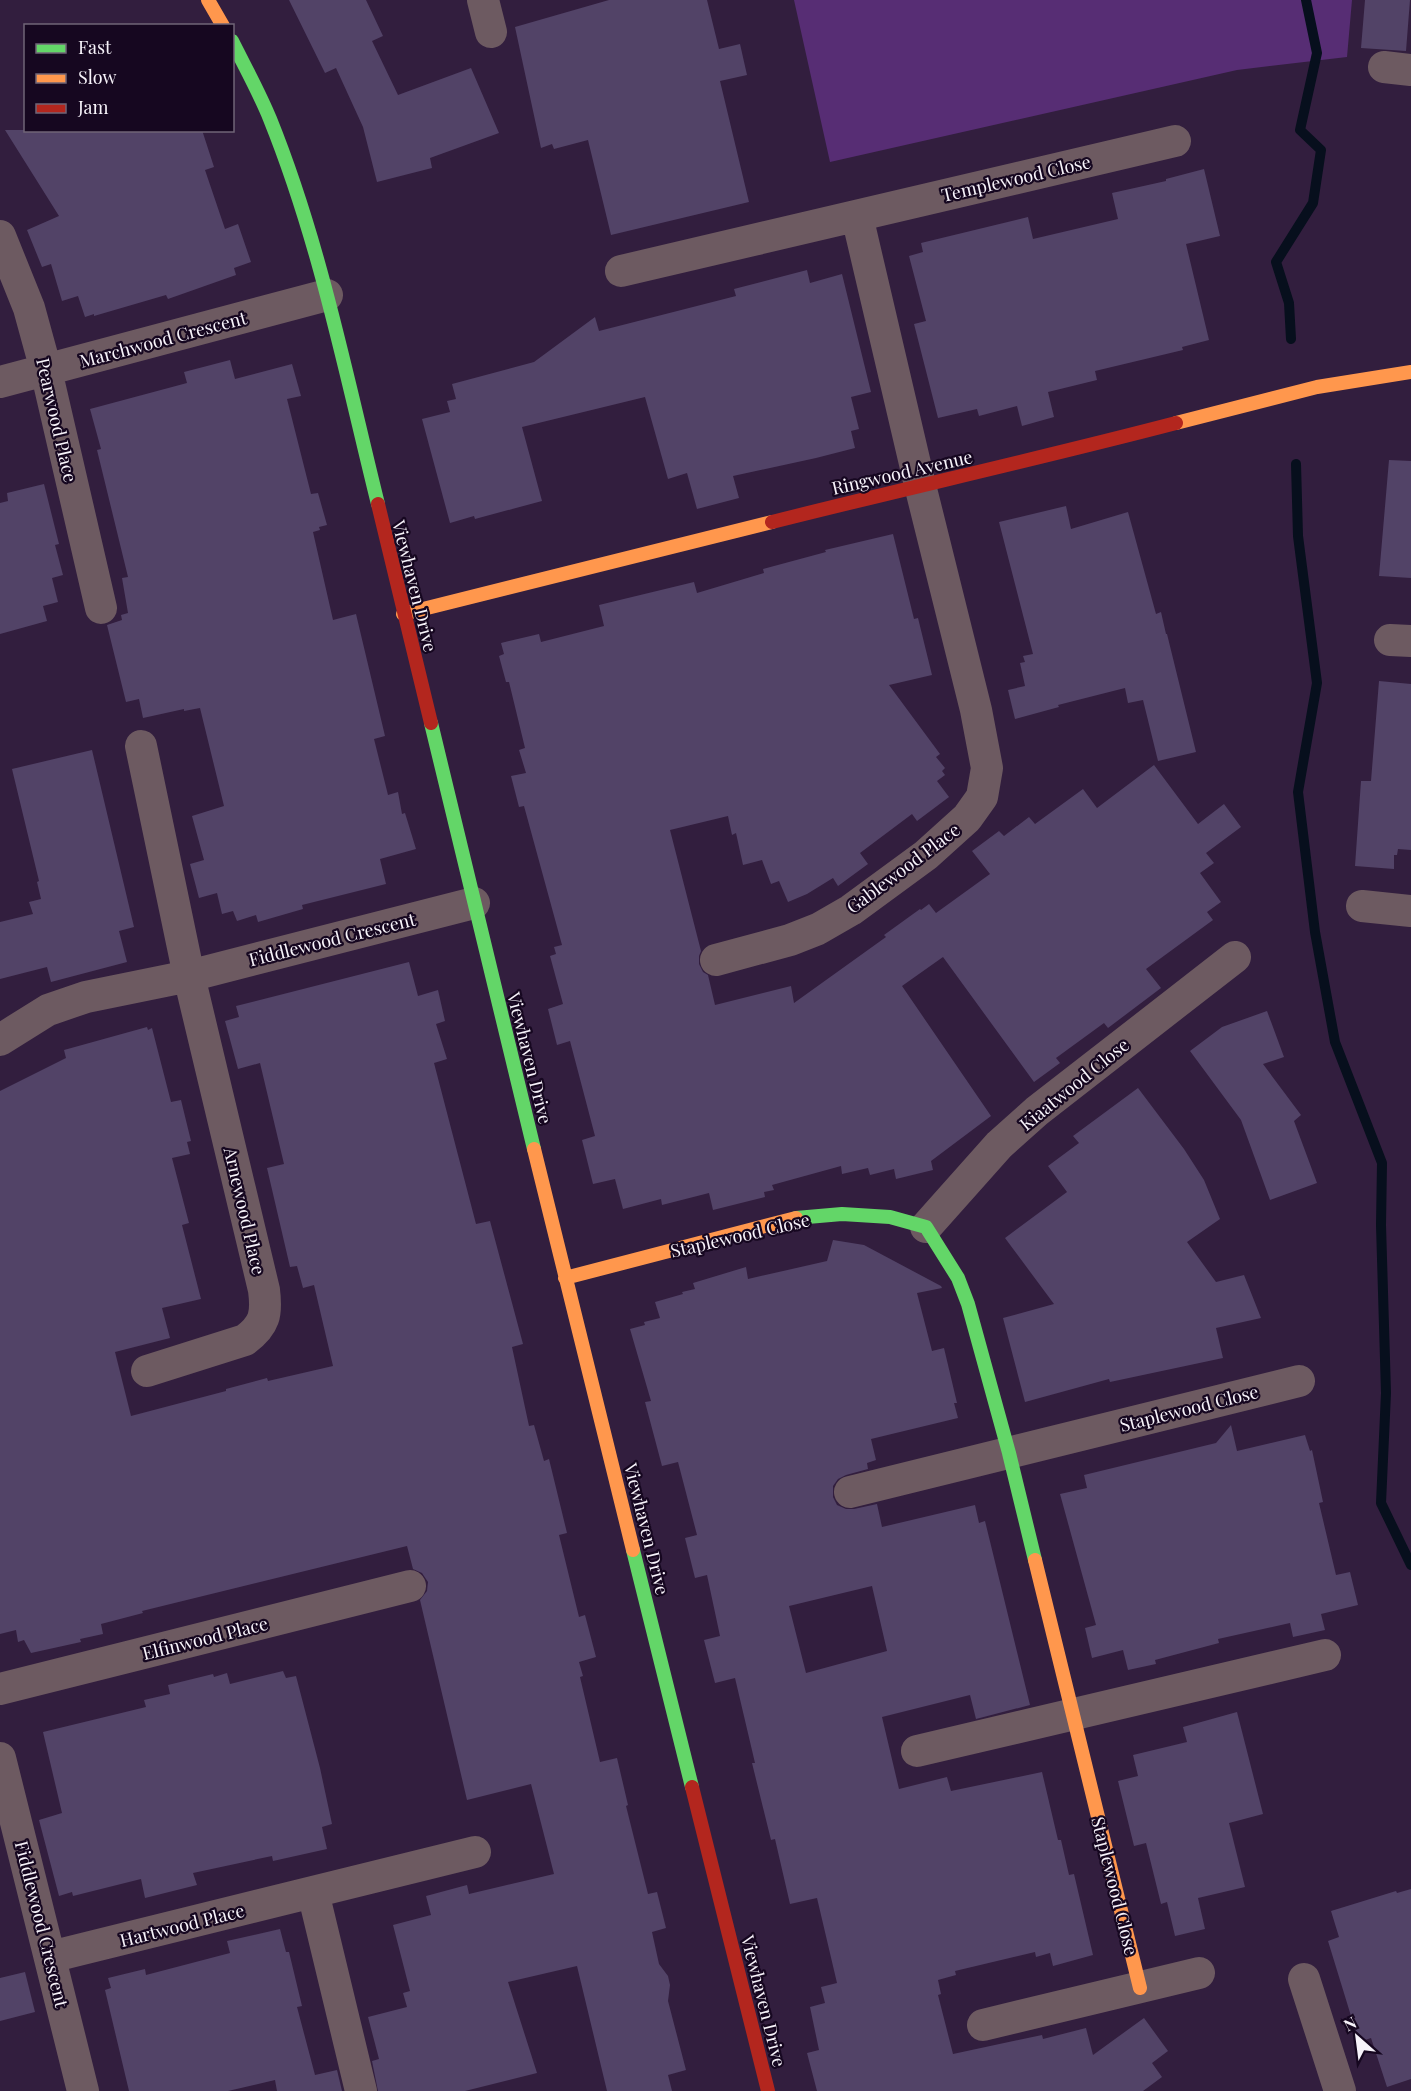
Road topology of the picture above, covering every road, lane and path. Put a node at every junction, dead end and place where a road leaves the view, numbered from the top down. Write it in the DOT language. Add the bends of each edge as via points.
graph roads {
  1 [pos="208,0"];
  2 [pos="483,0"];
  3 [pos="223,24"];
  4 [pos="492,32"];
  5 [pos="234,45"];
  6 [pos="1175,141"];
  7 [pos="857,216"];
  8 [pos="0,236"];
  9 [pos="621,271"];
  10 [pos="327,295"];
  11 [pos="46,370"];
  12 [pos="1411,372"];
  13 [pos="0,382"];
  14 [pos="920,485"];
  15 [pos="101,608"];
  16 [pos="403,614"];
  17 [pos="141,746"];
  18 [pos="474,903"];
  19 [pos="1362,906"];
  20 [pos="1411,911"];
  21 [pos="1235,957"];
  22 [pos="716,960"];
  23 [pos="189,976"];
  24 [pos="0,1040"];
  25 [pos="926,1227"];
  26 [pos="565,1278"];
  27 [pos="147,1371"];
  28 [pos="1299,1381"];
  29 [pos="1010,1453"];
  30 [pos="850,1492"];
  31 [pos="410,1586"];
  32 [pos="1325,1655"];
  33 [pos="0,1689"];
  34 [pos="1074,1715"];
  35 [pos="917,1751"];
  36 [pos="0,1758"];
  37 [pos="10,1838"];
  38 [pos="475,1852"];
  39 [pos="313,1892"];
  40 [pos="51,1957"];
  41 [pos="1199,1973"];
  42 [pos="1304,1979"];
  43 [pos="1140,1988"];
  44 [pos="983,2025"];
  45 [pos="83,2091"];
  46 [pos="361,2091"];
  47 [pos="768,2091"];
  48 [pos="1340,2091"];
  1 -- 3 [label="street"];
  2 -- 4 [label="street"];
  5 -- 10 [label="street, Viewhaven Drive" via="269,117 296,190"];
  6 -- 7 [label="street, Templewood Close"];
  7 -- 9 [label="street, Templewood Close"];
  7 -- 14 [label="street"];
  8 -- 11 [label="street, Pearwood Place" via="29,308"];
  10 -- 11 [label="street, Marchwood Crescent"];
  10 -- 16 [label="street, Viewhaven Drive"];
  11 -- 13 [label="street, Marchwood Crescent"];
  11 -- 15 [label="street, Pearwood Place"];
  12 -- 14 [label="street, Ringwood Avenue" via="1317,387"];
  14 -- 16 [label="street, Ringwood Avenue"];
  14 -- 22 [label="street, Gablewood Place" via="976,710 987,768 982,796 967,818 926,855 850,910 790,940"];
  16 -- 18 [label="street, Viewhaven Drive"];
  17 -- 23 [label="street"];
  18 -- 23 [label="street, Fiddlewood Crescent"];
  18 -- 26 [label="street, Viewhaven Drive"];
  19 -- 20 [label="street"];
  21 -- 25 [label="street, Kiaatwood Close" via="1037,1111 999,1145"];
  23 -- 24 [label="street, Fiddlewood Crescent" via="86,997 48,1010"];
  23 -- 27 [label="street, Arnewood Place" via="266,1305 257,1330 245,1340"];
  25 -- 26 [label="street, Staplewood Close" via="890,1217 842,1214 790,1219"];
  25 -- 29 [label="street, Staplewood Close" via="958,1278 968,1304"];
  26 -- 47 [label="street, Viewhaven Drive"];
  28 -- 29 [label="street, Staplewood Close"];
  29 -- 30 [label="street, Staplewood Close"];
  29 -- 34 [label="street, Staplewood Close"];
  31 -- 33 [label="street, Elfinwood Place"];
  32 -- 34 [label="street"];
  34 -- 35 [label="street"];
  34 -- 43 [label="street, Staplewood Close"];
  36 -- 37 [label="street, Fiddlewood Crescent"];
  37 -- 40 [label="street, Fiddlewood Crescent"];
  38 -- 39 [label="street, Hartwood Place"];
  39 -- 40 [label="street, Hartwood Place"];
  39 -- 46 [label="street"];
  40 -- 45 [label="street, Fiddlewood Crescent"];
  41 -- 43 [label="street"];
  42 -- 48 [label="street"];
  43 -- 44 [label="street"];
}
